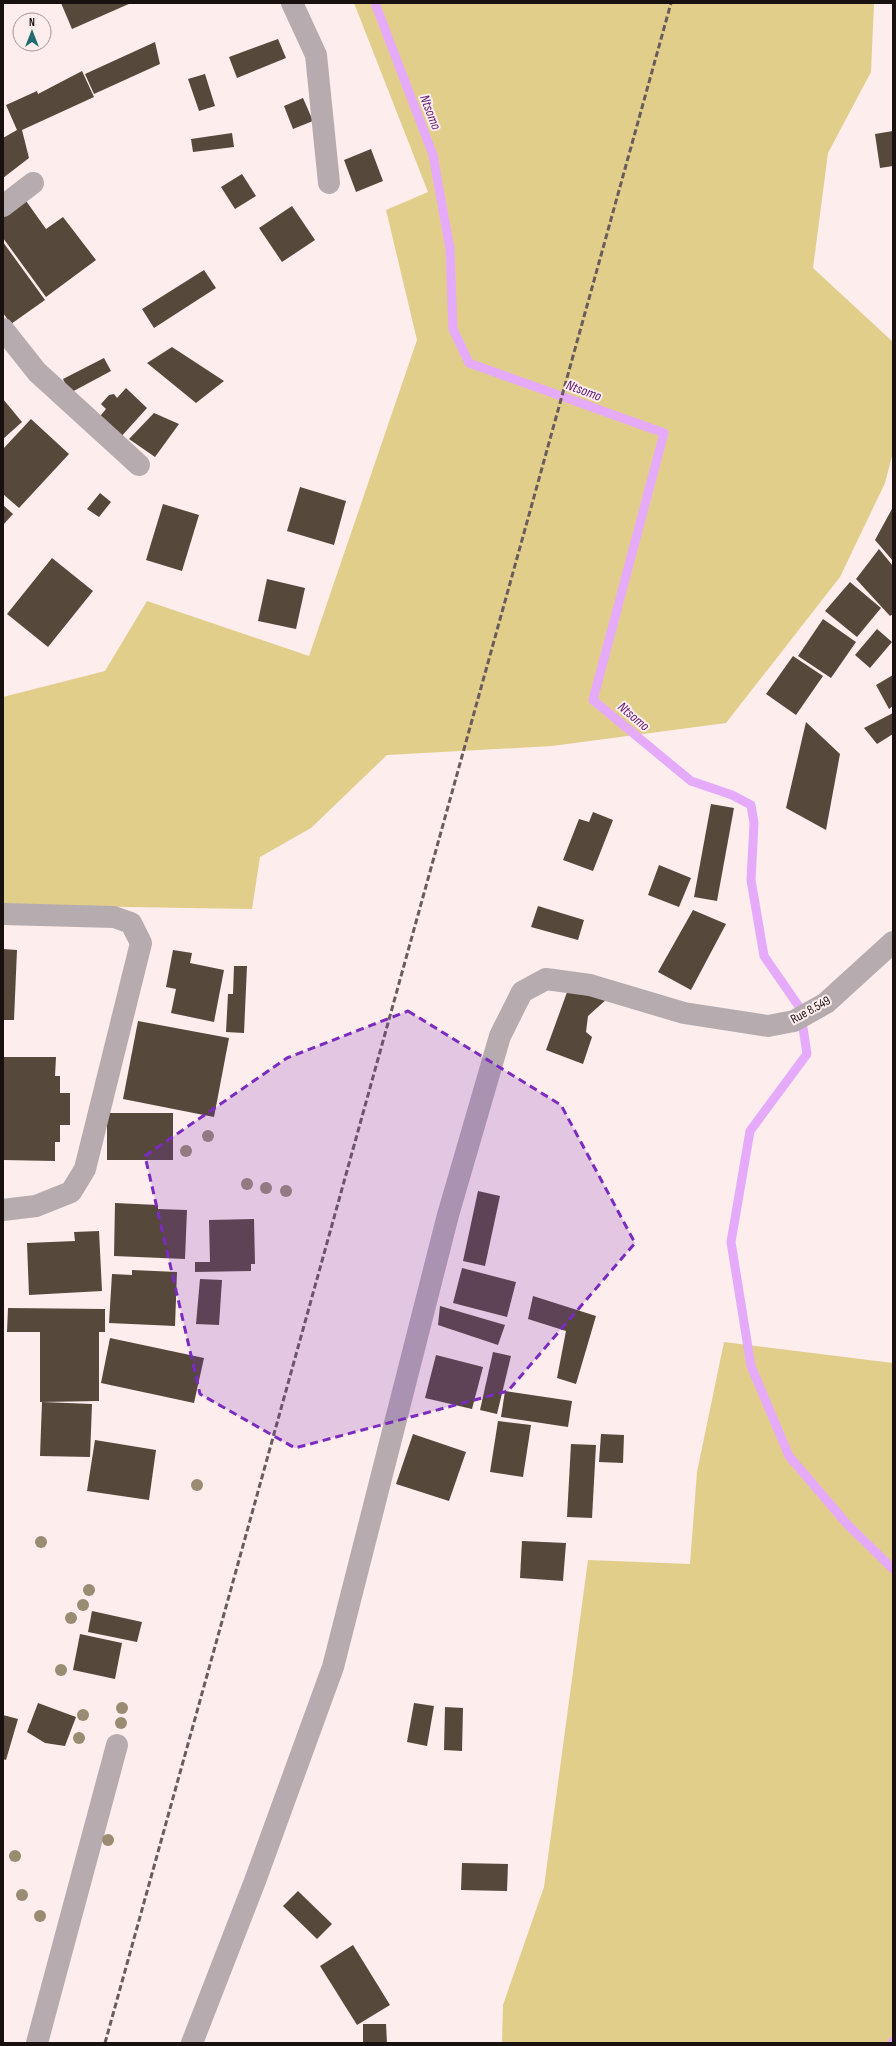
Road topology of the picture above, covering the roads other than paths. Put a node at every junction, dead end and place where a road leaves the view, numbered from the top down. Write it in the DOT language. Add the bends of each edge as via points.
graph roads {
  1 [pos="292,3"];
  2 [pos="32,183"];
  3 [pos="329,183"];
  4 [pos="3,206"];
  5 [pos="3,329"];
  6 [pos="139,465"];
  7 [pos="3,914"];
  8 [pos="893,942"];
  9 [pos="3,1210"];
  10 [pos="117,1745"];
  11 [pos="37,2043"];
  12 [pos="192,2043"];
  1 -- 3 [label="street" via="316,55"];
  2 -- 4 [label="street"];
  5 -- 6 [label="street" via="37,372"];
  7 -- 9 [label="street" via="114,918 130,923 141,943 85,1169 71,1192 36,1206"];
  8 -- 12 [label="street, Rue 8.549" via="826,1003 794,1021 768,1026 684,1014 590,985 546,979 522,992 500,1036 448,1215 333,1667 255,1881"];
  10 -- 11 [label="street"];
}
